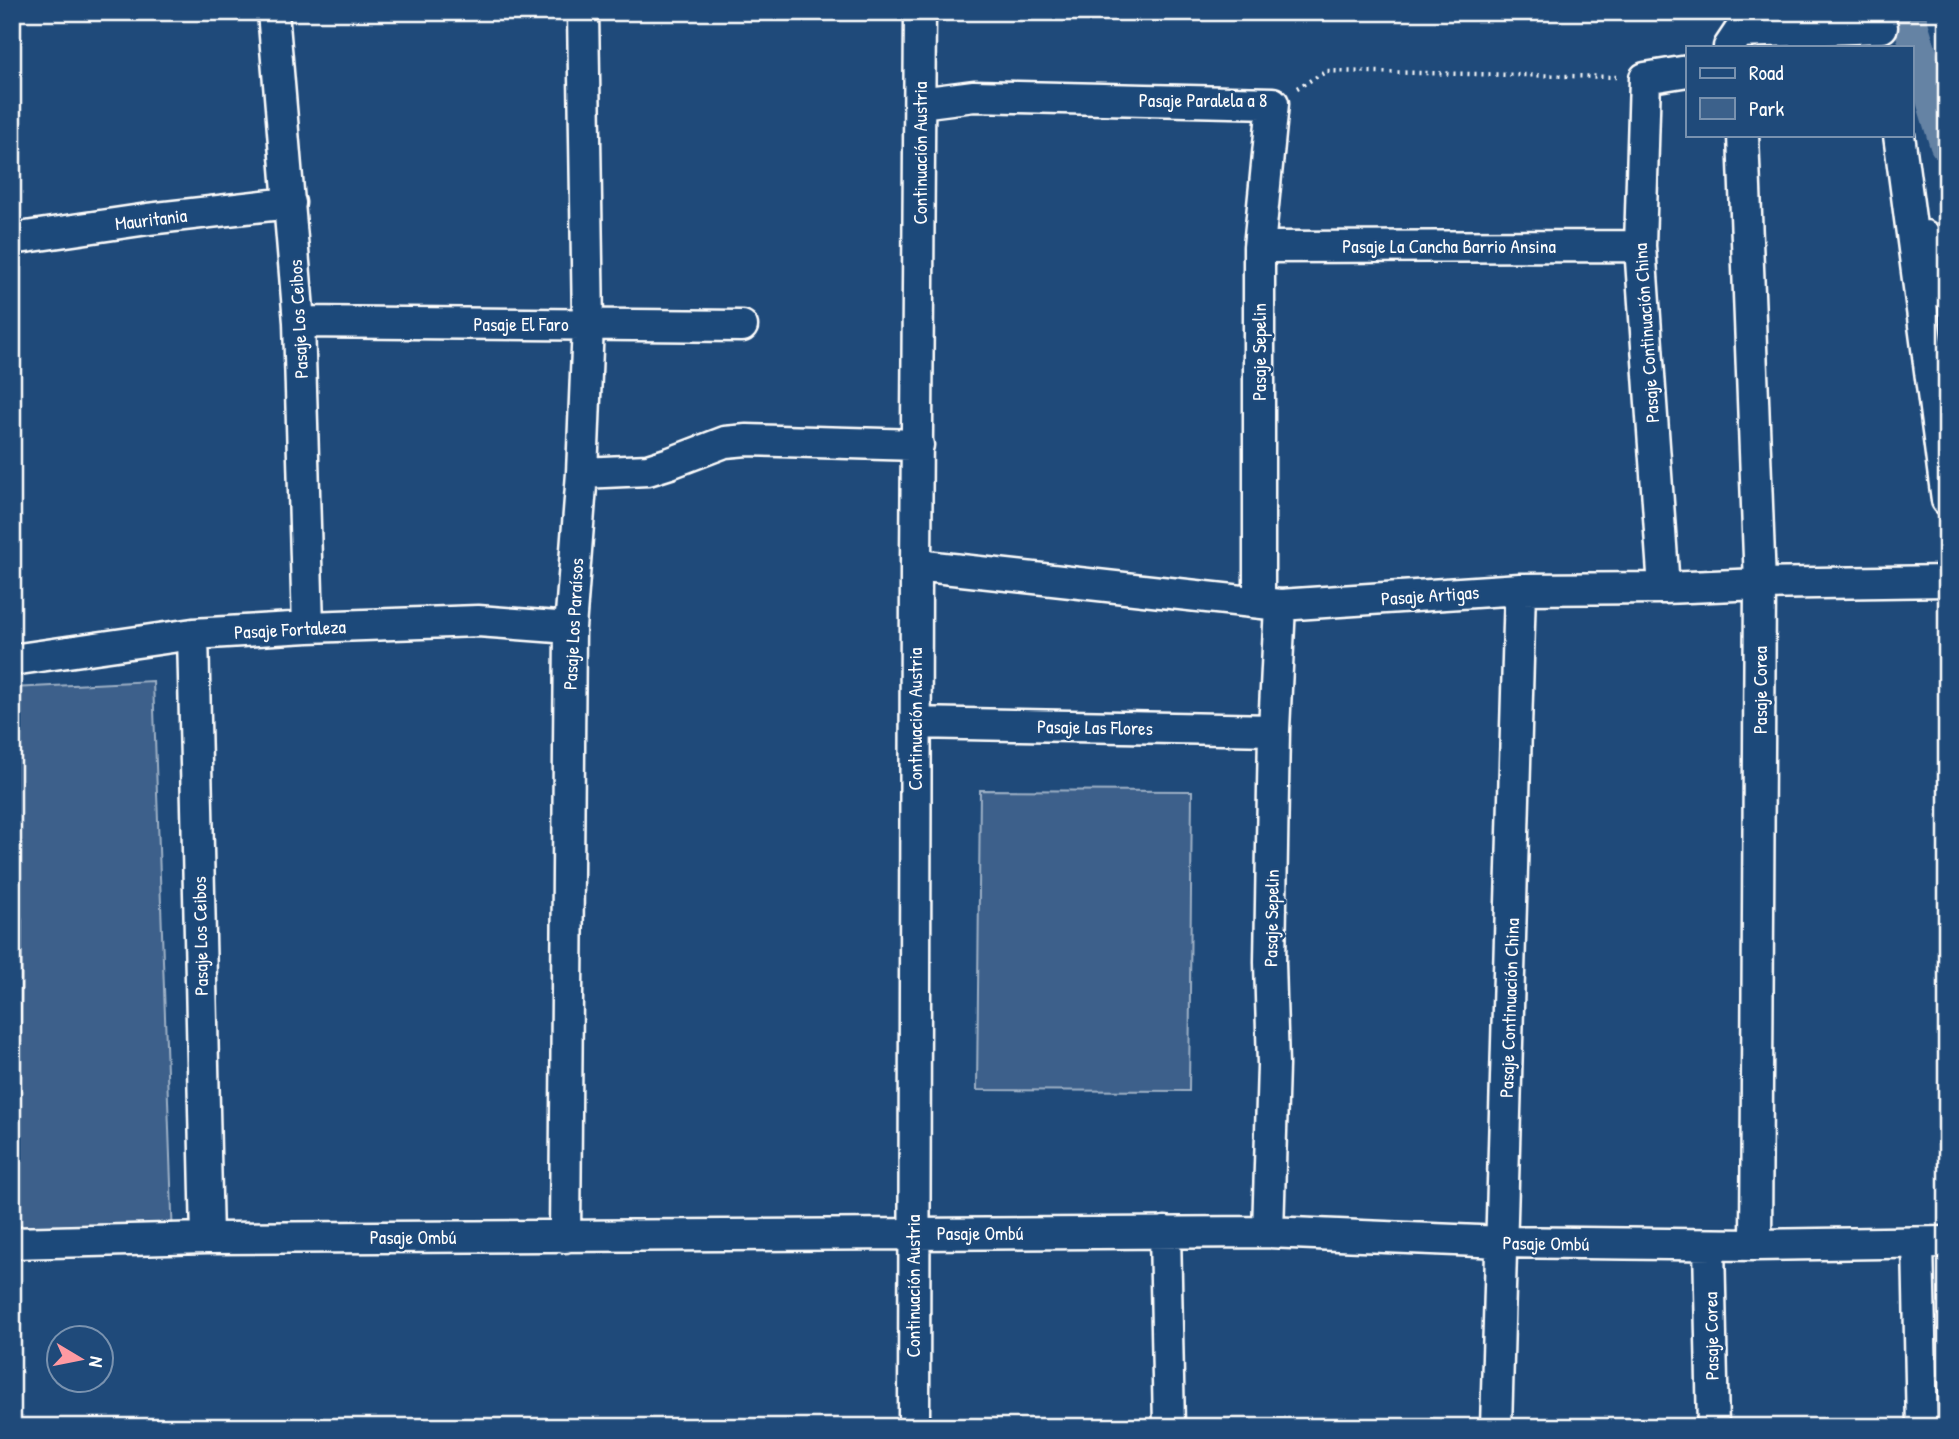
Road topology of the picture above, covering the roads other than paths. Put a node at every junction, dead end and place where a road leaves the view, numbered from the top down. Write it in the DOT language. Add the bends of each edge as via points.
graph roads {
  1 [pos="273,12"];
  2 [pos="583,12"];
  3 [pos="920,12"];
  4 [pos="1882,29"];
  5 [pos="1736,35"];
  6 [pos="1686,71"];
  7 [pos="920,103"];
  8 [pos="1273,103"];
  9 [pos="1743,136"];
  10 [pos="1899,136"];
  11 [pos="1907,187"];
  12 [pos="290,204"];
  13 [pos="12,239"];
  14 [pos="1640,246"];
  15 [pos="1259,247"];
  16 [pos="1947,294"];
  17 [pos="299,322"];
  18 [pos="588,324"];
  19 [pos="742,326"];
  20 [pos="918,445"];
  21 [pos="582,473"];
  22 [pos="1947,500"];
  23 [pos="916,565"];
  24 [pos="1947,581"];
  25 [pos="1760,584"];
  26 [pos="1664,588"];
  27 [pos="1520,589"];
  28 [pos="1270,603"];
  29 [pos="308,627"];
  30 [pos="570,628"];
  31 [pos="192,634"];
  32 [pos="12,660"];
  33 [pos="916,723"];
  34 [pos="1274,730"];
  35 [pos="1268,1231"];
  36 [pos="1164,1232"];
  37 [pos="913,1233"];
  38 [pos="565,1237"];
  39 [pos="207,1238"];
  40 [pos="1502,1242"];
  41 [pos="1932,1242"];
  42 [pos="12,1243"];
  43 [pos="1709,1245"];
  44 [pos="1756,1245"];
  45 [pos="914,1427"];
  46 [pos="1169,1427"];
  47 [pos="1496,1427"];
  48 [pos="1713,1427"];
  49 [pos="1922,1427"];
  1 -- 12 [label="street, Pasaje Los Ceibos"];
  2 -- 18 [label="street, Pasaje Los Paraísos"];
  3 -- 7 [label="street, Continuación Austria"];
  4 -- 5 [label="street"];
  6 -- 14 [label="street, Pasaje Continuación China" via="1645,78"];
  7 -- 8 [label="street, Pasaje Paralela a 8" via="974,96"];
  7 -- 20 [label="street, Continuación Austria"];
  8 -- 15 [label="street, Pasaje Sepelin"];
  9 -- 25 [label="street, Pasaje Corea"];
  10 -- 11 [label="street"];
  11 -- 16 [label="street"];
  11 -- 22 [label="street"];
  12 -- 13 [label="street, Mauritania"];
  12 -- 17 [label="street, Pasaje Los Ceibos"];
  14 -- 15 [label="street, Pasaje La Cancha Barrio Ansina"];
  14 -- 26 [label="street, Pasaje Continuación China"];
  15 -- 28 [label="street, Pasaje Sepelin"];
  17 -- 18 [label="street, Pasaje El Faro"];
  17 -- 29 [label="street, Pasaje Los Ceibos"];
  18 -- 19 [label="street, Pasaje El Faro"];
  18 -- 21 [label="street, Pasaje Los Paraísos"];
  20 -- 21 [label="street" via="747,440 725,442 648,470"];
  20 -- 23 [label="street, Continuación Austria"];
  21 -- 30 [label="street, Pasaje Los Paraísos"];
  23 -- 28 [label="street, Pasaje Artigas"];
  23 -- 33 [label="street, Continuación Austria"];
  24 -- 25 [label="street, Pasaje Artigas"];
  25 -- 26 [label="street, Pasaje Artigas"];
  25 -- 44 [label="street, Pasaje Corea"];
  26 -- 27 [label="street, Pasaje Artigas"];
  27 -- 28 [label="street, Pasaje Artigas"];
  27 -- 40 [label="street, Pasaje Continuación China"];
  28 -- 34 [label="street, Pasaje Sepelin"];
  29 -- 30 [label="street, Pasaje Fortaleza" via="478,621"];
  29 -- 31 [label="street, Pasaje Fortaleza"];
  30 -- 38 [label="street, Pasaje Los Paraísos"];
  31 -- 32 [label="street, Pasaje Fortaleza"];
  31 -- 39 [label="street, Pasaje Los Ceibos"];
  33 -- 34 [label="street, Pasaje Las Flores"];
  33 -- 37 [label="street, Continuación Austria"];
  34 -- 35 [label="street, Pasaje Sepelin"];
  35 -- 36 [label="street, Pasaje Ombú"];
  35 -- 40 [label="street, Pasaje Ombú"];
  36 -- 37 [label="street, Pasaje Ombú"];
  36 -- 46 [label="street"];
  37 -- 38 [label="street, Pasaje Ombú"];
  37 -- 45 [label="street, Continuación Austria"];
  38 -- 39 [label="street, Pasaje Ombú"];
  39 -- 42 [label="street, Pasaje Ombú"];
  40 -- 43 [label="street, Pasaje Ombú"];
  40 -- 47 [label="street, Pasaje Continuación China"];
  41 -- 44 [label="street, Pasaje Ombú"];
  41 -- 49 [label="street"];
  43 -- 44 [label="street, Pasaje Ombú"];
  43 -- 48 [label="street, Pasaje Corea"];
}
